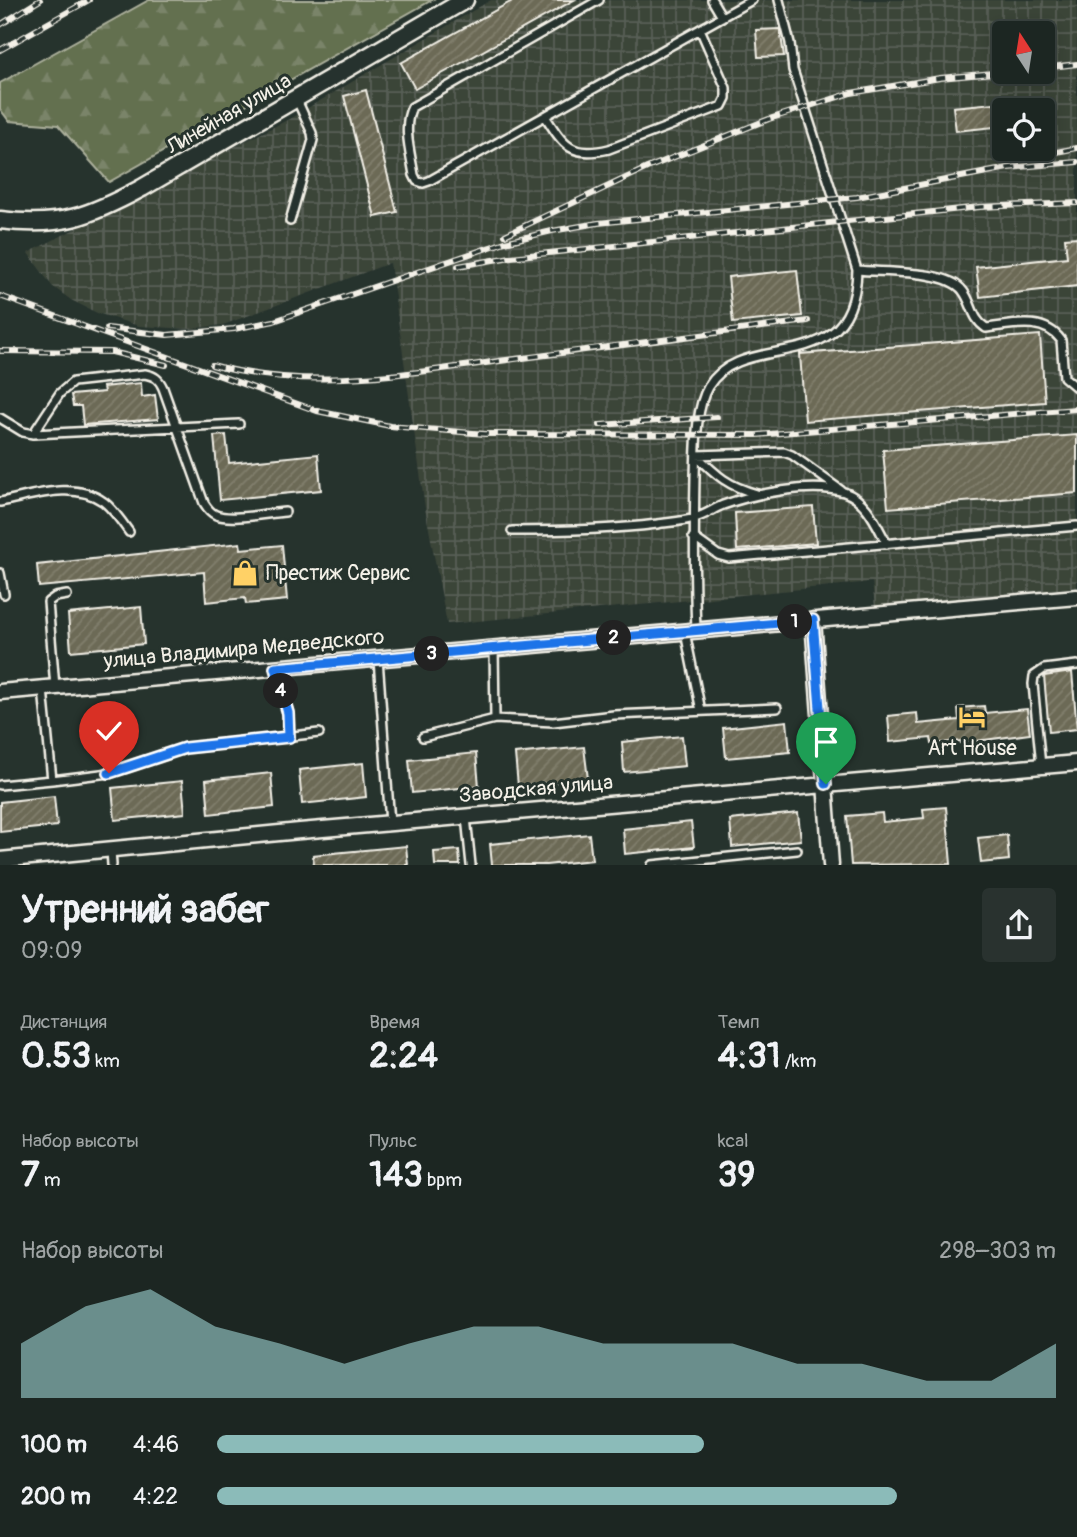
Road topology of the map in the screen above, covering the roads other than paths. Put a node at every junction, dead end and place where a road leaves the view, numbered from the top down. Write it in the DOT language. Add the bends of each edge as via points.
graph roads {
  1 [pos="465,0"];
  2 [pos="599,0"];
  3 [pos="712,0"];
  4 [pos="751,0"];
  5 [pos="779,0"];
  6 [pos="722,17"];
  7 [pos="700,29"];
  8 [pos="297,99"];
  9 [pos="545,116"];
  10 [pos="0,220"];
  11 [pos="290,222"];
  12 [pos="857,271"];
  13 [pos="1077,388"];
  14 [pos="0,418"];
  15 [pos="239,424"];
  16 [pos="177,427"];
  17 [pos="33,434"];
  18 [pos="696,455"];
  19 [pos="842,492"];
  20 [pos="758,495"];
  21 [pos="0,502"];
  22 [pos="285,512"];
  23 [pos="694,518"];
  24 [pos="1077,526"];
  25 [pos="513,531"];
  26 [pos="130,532"];
  27 [pos="693,537"];
  28 [pos="887,544"];
  29 [pos="0,573"];
  30 [pos="4,594"];
  31 [pos="67,595"];
  32 [pos="1077,597"];
  33 [pos="813,620"];
  34 [pos="690,631"];
  35 [pos="494,648"];
  36 [pos="378,659"];
  37 [pos="1077,665"];
  38 [pos="275,668"];
  39 [pos="49,687"];
  40 [pos="0,692"];
  41 [pos="777,708"];
  42 [pos="701,711"];
  43 [pos="495,719"];
  44 [pos="319,733"];
  45 [pos="289,737"];
  46 [pos="423,737"];
  47 [pos="1077,763"];
  48 [pos="1041,766"];
  49 [pos="52,780"];
  50 [pos="826,784"];
  51 [pos="0,785"];
  52 [pos="466,816"];
  53 [pos="390,823"];
  54 [pos="111,849"];
  55 [pos="797,850"];
  56 [pos="0,860"];
  57 [pos="112,865"];
  58 [pos="471,865"];
  59 [pos="652,865"];
  60 [pos="831,865"];
  1 -- 8 [label="street, Линейная улица"];
  2 -- 9 [label="lane" via="412,107 407,123 414,175 418,181 429,181"];
  3 -- 6 [label="lane"];
  4 -- 6 [label="lane"];
  5 -- 12 [label="lane" via="793,70"];
  6 -- 7 [label="lane"];
  7 -- 9 [label="lane"];
  7 -- 9 [label="lane" via="726,88 722,106 592,153 562,144"];
  8 -- 10 [label="street, Линейная улица" via="92,213 58,222"];
  8 -- 11 [label="lane" via="313,140"];
  12 -- 13 [label="lane" via="947,279 963,291 974,316 986,328 1046,326 1061,340 1064,377"];
  12 -- 18 [label="lane" via="852,303 829,335 813,345 741,361 716,377 702,401"];
  14 -- 17 [label="lane"];
  15 -- 16 [label="lane"];
  16 -- 17 [label="lane"];
  16 -- 17 [label="lane" via="159,380 145,374 73,382 60,393"];
  16 -- 22 [label="lane" via="209,510 230,517"];
  18 -- 19 [label="lane" via="784,452"];
  18 -- 20 [label="lane" via="725,482"];
  18 -- 23 [label="lane"];
  19 -- 20 [label="lane" via="790,490"];
  19 -- 28 [label="lane" via="867,507"];
  20 -- 23 [label="lane"];
  21 -- 26 [label="lane" via="74,490 105,503"];
  23 -- 25 [label="lane" via="611,529"];
  23 -- 27 [label="lane"];
  24 -- 28 [label="lane"];
  27 -- 28 [label="lane" via="729,558"];
  27 -- 34 [label="lane"];
  29 -- 30 [label="lane"];
  31 -- 39 [label="lane" via="48,602"];
  32 -- 33 [label="street, улица Владимира Медведского"];
  33 -- 34 [label="street, улица Владимира Медведского"];
  33 -- 50 [label="street"];
  34 -- 35 [label="street, улица Владимира Медведского"];
  34 -- 42 [label="lane"];
  35 -- 36 [label="street, улица Владимира Медведского"];
  35 -- 43 [label="lane"];
  36 -- 38 [label="street, улица Владимира Медведского"];
  36 -- 53 [label="lane"];
  37 -- 48 [label="lane" via="1044,669 1034,676"];
  38 -- 39 [label="street, улица Владимира Медведского"];
  38 -- 45 [label="lane" via="288,713"];
  39 -- 40 [label="street, улица Владимира Медведского"];
  39 -- 49 [label="lane"];
  41 -- 42 [label="lane"];
  42 -- 43 [label="lane" via="553,722"];
  43 -- 46 [label="lane"];
  44 -- 45 [label="lane"];
  45 -- 49 [label="lane" via="185,748 109,773"];
  47 -- 48 [label="street, Заводская улица"];
  48 -- 50 [label="street, Заводская улица"];
  49 -- 51 [label="lane"];
  50 -- 52 [label="street, Заводская улица"];
  50 -- 60 [label="street"];
  52 -- 53 [label="street, Заводская улица"];
  52 -- 58 [label="lane"];
  53 -- 54 [label="street, Заводская улица"];
  54 -- 56 [label="street, Заводская улица"];
  54 -- 57 [label="lane"];
  55 -- 59 [label="lane"];
}
